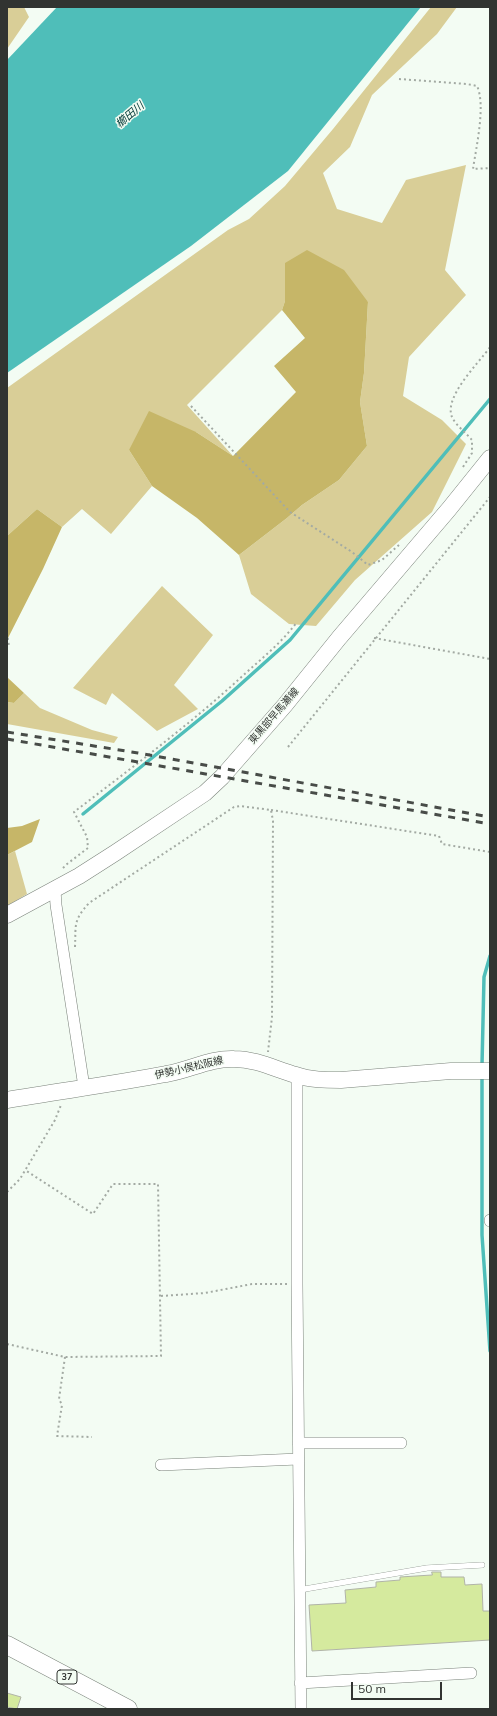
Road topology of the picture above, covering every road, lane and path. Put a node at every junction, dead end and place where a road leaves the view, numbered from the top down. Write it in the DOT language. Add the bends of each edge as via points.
graph roads {
  1 [pos="399,79"];
  2 [pos="490,168"];
  3 [pos="490,347"];
  4 [pos="191,406"];
  5 [pos="469,437"];
  6 [pos="490,458"];
  7 [pos="490,497"];
  8 [pos="366,562"];
  9 [pos="297,622"];
  10 [pos="7,632"];
  11 [pos="374,638"];
  12 [pos="9,646"];
  13 [pos="490,659"];
  14 [pos="288,747"];
  15 [pos="271,810"];
  16 [pos="490,852"];
  17 [pos="55,890"];
  18 [pos="7,915"];
  19 [pos="75,950"];
  20 [pos="267,1065"];
  21 [pos="490,1070"];
  22 [pos="297,1076"];
  23 [pos="84,1087"];
  24 [pos="64,1091"];
  25 [pos="7,1100"];
  26 [pos="25,1170"];
  27 [pos="7,1192"];
  28 [pos="297,1284"];
  29 [pos="161,1296"];
  30 [pos="7,1344"];
  31 [pos="65,1357"];
  32 [pos="92,1437"];
  33 [pos="298,1442"];
  34 [pos="401,1443"];
  35 [pos="298,1459"];
  36 [pos="161,1465"];
  37 [pos="482,1565"];
  38 [pos="299,1590"];
  39 [pos="7,1645"];
  40 [pos="471,1673"];
  41 [pos="300,1683"];
  42 [pos="128,1709"];
  43 [pos="300,1709"];
  1 -- 2 [label="path" via="477,86 481,94 481,107 473,169"];
  3 -- 5 [label="path" via="459,387 451,406 452,418"];
  4 -- 8 [label="path" via="290,512"];
  6 -- 17 [label="main road, 東黒部早馬瀬線" via="222,777 205,793 115,854"];
  7 -- 11 [label="path"];
  9 -- 17 [label="path" via="284,638 219,697 74,812 87,837 88,848 67,864 58,876"];
  10 -- 12 [label="path"];
  11 -- 13 [label="path"];
  11 -- 14 [label="path"];
  15 -- 16 [label="path" via="439,836 442,844"];
  15 -- 19 [label="path" via="234,807 89,903 76,921"];
  15 -- 20 [label="path" via="272,1017"];
  17 -- 18 [label="main road, 東黒部早馬瀬線"];
  17 -- 23 [label="street"];
  20 -- 22 [label="main road, 伊勢小俣松阪線"];
  20 -- 23 [label="main road, 伊勢小俣松阪線" via="247,1060 216,1060 169,1074"];
  21 -- 22 [label="main road, 伊勢小俣松阪線" via="341,1080"];
  22 -- 28 [label="street"];
  23 -- 24 [label="main road, 伊勢小俣松阪線"];
  24 -- 25 [label="main road, 伊勢小俣松阪線"];
  24 -- 26 [label="path" via="63,1102 55,1120"];
  26 -- 27 [label="path"];
  26 -- 29 [label="path" via="93,1214 113,1184 158,1184"];
  28 -- 29 [label="path" via="252,1284 205,1293"];
  28 -- 33 [label="street"];
  29 -- 31 [label="path" via="161,1356"];
  30 -- 31 [label="path"];
  31 -- 32 [label="path" via="57,1436"];
  33 -- 34 [label="street"];
  33 -- 35 [label="street"];
  35 -- 36 [label="street"];
  35 -- 38 [label="street"];
  37 -- 38 [label="lane" via="427,1568"];
  38 -- 41 [label="street"];
  39 -- 42 [label="main road, 37"];
  40 -- 41 [label="street"];
  41 -- 43 [label="street"];
}
